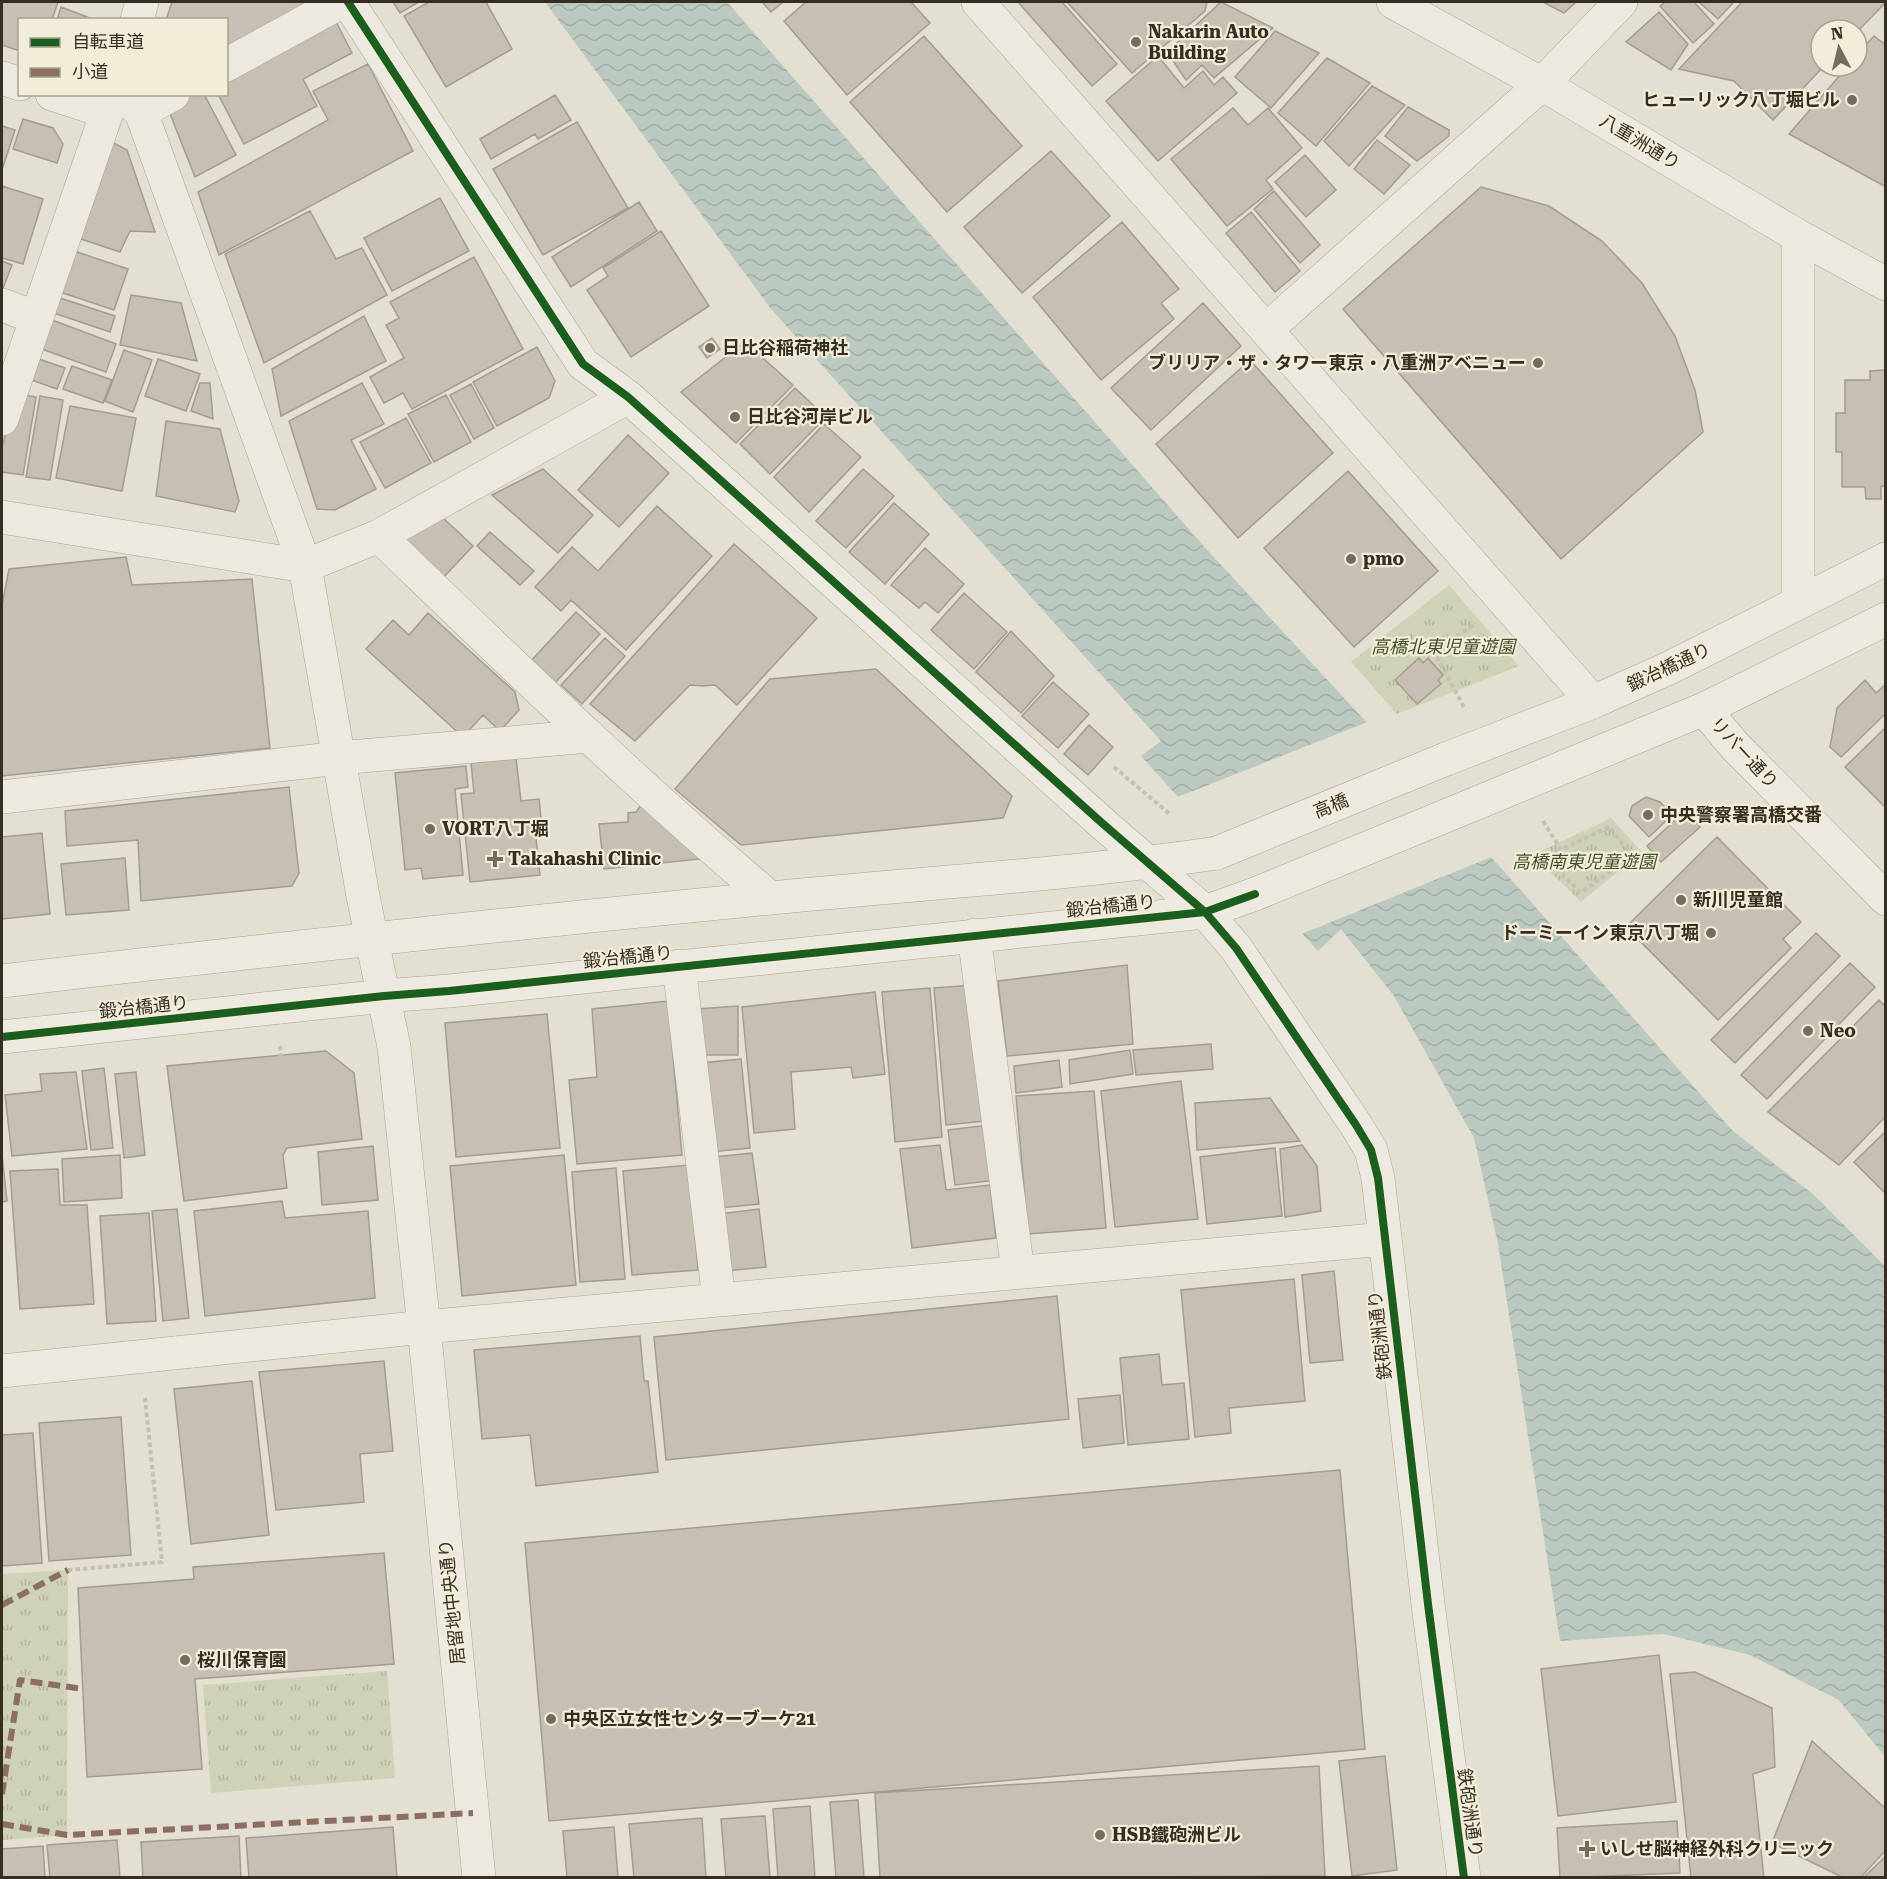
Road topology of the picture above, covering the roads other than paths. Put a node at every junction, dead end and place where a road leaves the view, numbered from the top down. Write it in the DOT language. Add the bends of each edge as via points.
graph roads {
  1 [pos="142,2"];
  2 [pos="341,2"];
  3 [pos="348,2"];
  4 [pos="978,2"];
  5 [pos="1393,2"];
  6 [pos="1621,2"];
  7 [pos="137,18"];
  8 [pos="228,64"];
  9 [pos="2,78"];
  10 [pos="18,83"];
  11 [pos="1542,84"];
  12 [pos="67,96"];
  13 [pos="161,96"];
  14 [pos="121,103"];
  15 [pos="1798,236"];
  16 [pos="1886,284"];
  17 [pos="2,305"];
  18 [pos="37,318"];
  19 [pos="1266,330"];
  20 [pos="628,397"];
  21 [pos="2,419"];
  22 [pos="2,517"];
  23 [pos="379,536"];
  24 [pos="1886,559"];
  25 [pos="305,566"];
  26 [pos="1798,603"];
  27 [pos="1886,619"];
  28 [pos="1593,702"];
  29 [pos="1704,710"];
  30 [pos="589,736"];
  31 [pos="339,758"];
  32 [pos="1446,759"];
  33 [pos="2,797"];
  34 [pos="1149,863"];
  35 [pos="770,898"];
  36 [pos="1886,899"];
  37 [pos="1204,912"];
  38 [pos="974,935"];
  39 [pos="372,940"];
  40 [pos="679,966"];
  41 [pos="2,981"];
  42 [pos="384,996"];
  43 [pos="2,1037"];
  44 [pos="1384,1239"];
  45 [pos="1018,1272"];
  46 [pos="719,1300"];
  47 [pos="424,1327"];
  48 [pos="2,1371"];
  49 [pos="479,1878"];
  50 [pos="1464,1878"];
  1 -- 7 [label="street"];
  2 -- 8 [label="street"];
  3 -- 20 [label="street, 鉄砲洲通り" via="583,364"];
  4 -- 19 [label="street"];
  5 -- 11 [label="street, 八重洲通り"];
  6 -- 11 [label="street"];
  9 -- 10 [label="street"];
  11 -- 15 [label="street, 八重洲通り"];
  11 -- 19 [label="street"];
  12 -- 14 [label="street"];
  13 -- 14 [label="street"];
  14 -- 18 [label="street"];
  14 -- 25 [label="street, 居留地中央通り"];
  15 -- 16 [label="street, 八重洲通り"];
  15 -- 26 [label="street"];
  17 -- 18 [label="street"];
  18 -- 21 [label="street"];
  19 -- 28 [label="street"];
  20 -- 23 [label="street"];
  20 -- 34 [label="street, 鉄砲洲通り"];
  22 -- 25 [label="street"];
  23 -- 25 [label="street"];
  23 -- 30 [label="street"];
  24 -- 26 [label="street, 鍛冶橋通り"];
  25 -- 31 [label="street, 居留地中央通り"];
  26 -- 28 [label="street, 鍛冶橋通り"];
  27 -- 29 [label="street"];
  28 -- 32 [label="street, 鍛冶橋通り"];
  29 -- 36 [label="street, リバー通り"];
  29 -- 37 [label="street, 鍛冶橋通り, bridge"];
  30 -- 31 [label="street"];
  30 -- 35 [label="street"];
  31 -- 33 [label="street"];
  31 -- 39 [label="street, 居留地中央通り"];
  32 -- 34 [label="street, 高橋, bridge" via="1217,853"];
  34 -- 35 [label="street"];
  34 -- 37 [label="street, 鉄砲洲通り"];
  35 -- 39 [label="street"];
  37 -- 38 [label="street, 鍛冶橋通り"];
  37 -- 44 [label="street, 鉄砲洲通り" via="1236,948 1371,1150"];
  38 -- 40 [label="street, 鍛冶橋通り"];
  38 -- 45 [label="street"];
  39 -- 41 [label="street"];
  39 -- 42 [label="street, 居留地中央通り"];
  40 -- 42 [label="street, 鍛冶橋通り"];
  40 -- 46 [label="street"];
  42 -- 43 [label="street, 鍛冶橋通り"];
  42 -- 47 [label="street, 居留地中央通り" via="394,1047"];
  44 -- 45 [label="street"];
  44 -- 50 [label="street, 鉄砲洲通り"];
  45 -- 46 [label="street"];
  46 -- 47 [label="street"];
  47 -- 48 [label="street"];
  47 -- 49 [label="street, 居留地中央通り"];
}
